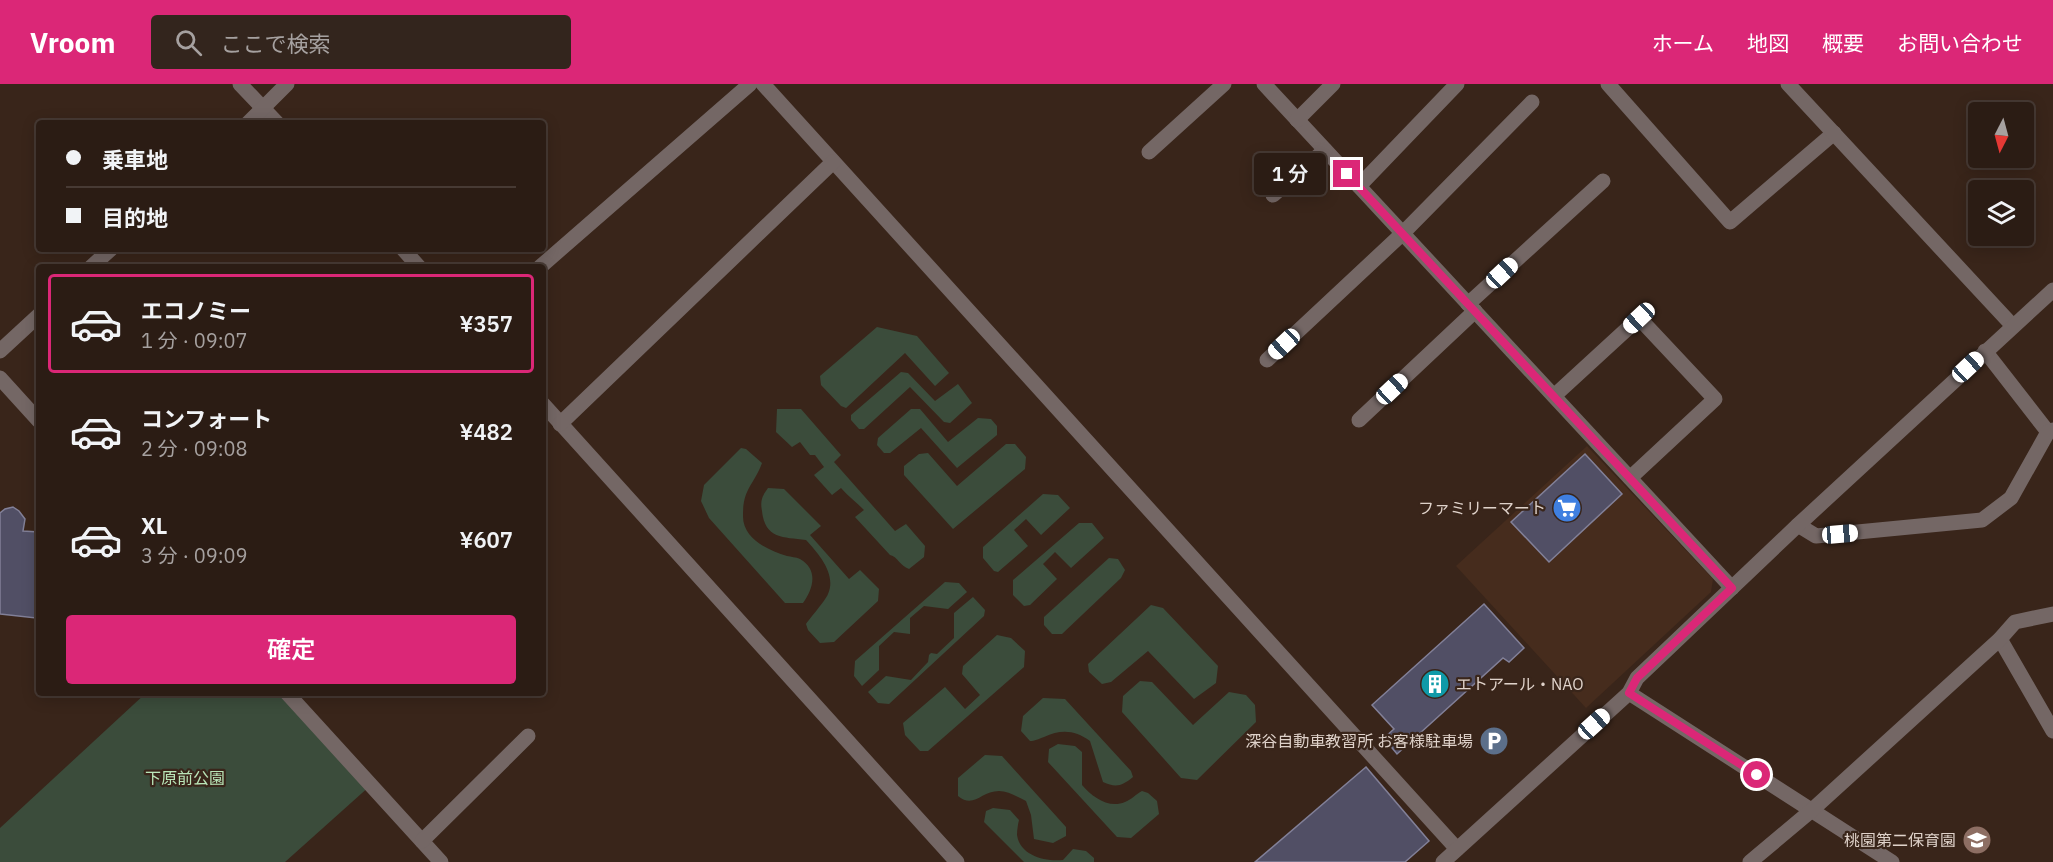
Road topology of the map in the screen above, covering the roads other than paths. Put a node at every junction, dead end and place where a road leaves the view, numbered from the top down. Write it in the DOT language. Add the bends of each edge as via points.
graph roads {
  1 [pos="240,84"];
  2 [pos="287,84"];
  3 [pos="750,84"];
  4 [pos="763,84"];
  5 [pos="1224,84"];
  6 [pos="1264,84"];
  7 [pos="1333,84"];
  8 [pos="1456,84"];
  9 [pos="1608,84"];
  10 [pos="1788,84"];
  11 [pos="1532,102"];
  12 [pos="263,109"];
  13 [pos="251,120"];
  14 [pos="274,120"];
  15 [pos="1298,120"];
  16 [pos="1834,133"];
  17 [pos="1325,150"];
  18 [pos="1149,152"];
  19 [pos="833,162"];
  20 [pos="1603,181"];
  21 [pos="1359,186"];
  22 [pos="1273,195"];
  23 [pos="1403,233"];
  24 [pos="108,252"];
  25 [pos="406,252"];
  26 [pos="94,264"];
  27 [pos="416,264"];
  28 [pos="543,264"];
  29 [pos="2053,290"];
  30 [pos="1472,307"];
  31 [pos="36,318"];
  32 [pos="2012,325"];
  33 [pos="0,351"];
  34 [pos="1985,351"];
  35 [pos="1267,360"];
  36 [pos="0,378"];
  37 [pos="1554,396"];
  38 [pos="546,407"];
  39 [pos="36,418"];
  40 [pos="1359,420"];
  41 [pos="560,423"];
  42 [pos="2050,431"];
  43 [pos="1630,478"];
  44 [pos="1798,525"];
  45 [pos="1732,588"];
  46 [pos="2053,614"];
  47 [pos="2000,639"];
  48 [pos="1629,693"];
  49 [pos="290,696"];
  50 [pos="2053,731"];
  51 [pos="528,736"];
  52 [pos="1812,810"];
  53 [pos="422,840"];
  54 [pos="1457,849"];
  55 [pos="441,862"];
  56 [pos="957,862"];
  57 [pos="1443,862"];
  58 [pos="1750,862"];
  59 [pos="1892,862"];
  1 -- 12 [label="street"];
  2 -- 12 [label="street"];
  3 -- 28 [label="street"];
  4 -- 19 [label="street"];
  5 -- 18 [label="street"];
  6 -- 15 [label="street"];
  7 -- 15 [label="street"];
  8 -- 21 [label="street"];
  9 -- 16 [label="street" via="1731,222"];
  10 -- 16 [label="street"];
  11 -- 23 [label="street"];
  12 -- 13 [label="street"];
  12 -- 14 [label="street"];
  15 -- 17 [label="street"];
  16 -- 32 [label="street"];
  17 -- 21 [label="street"];
  17 -- 22 [label="street"];
  19 -- 41 [label="street"];
  19 -- 54 [label="street"];
  20 -- 30 [label="street"];
  21 -- 23 [label="street"];
  23 -- 30 [label="street"];
  23 -- 35 [label="street"];
  24 -- 26 [label="street"];
  25 -- 27 [label="street"];
  29 -- 32 [label="street"];
  30 -- 37 [label="street"];
  30 -- 40 [label="street"];
  31 -- 33 [label="street"];
  32 -- 34 [label="street"];
  34 -- 42 [label="street"];
  34 -- 44 [label="street"];
  36 -- 39 [label="street"];
  37 -- 43 [label="street"];
  37 -- 43 [label="street" via="1639,318 1715,399"];
  38 -- 41 [label="street"];
  41 -- 56 [label="street"];
  42 -- 44 [label="street" via="2011,498 1982,520 1816,536"];
  43 -- 45 [label="street"];
  44 -- 45 [label="street"];
  45 -- 48 [label="street" via="1637,678"];
  46 -- 47 [label="street" via="2015,622"];
  47 -- 50 [label="street"];
  47 -- 52 [label="street"];
  48 -- 52 [label="street"];
  48 -- 54 [label="street"];
  49 -- 53 [label="street"];
  51 -- 53 [label="street"];
  52 -- 58 [label="street"];
  52 -- 59 [label="street"];
  53 -- 55 [label="street"];
  54 -- 57 [label="street"];
}
